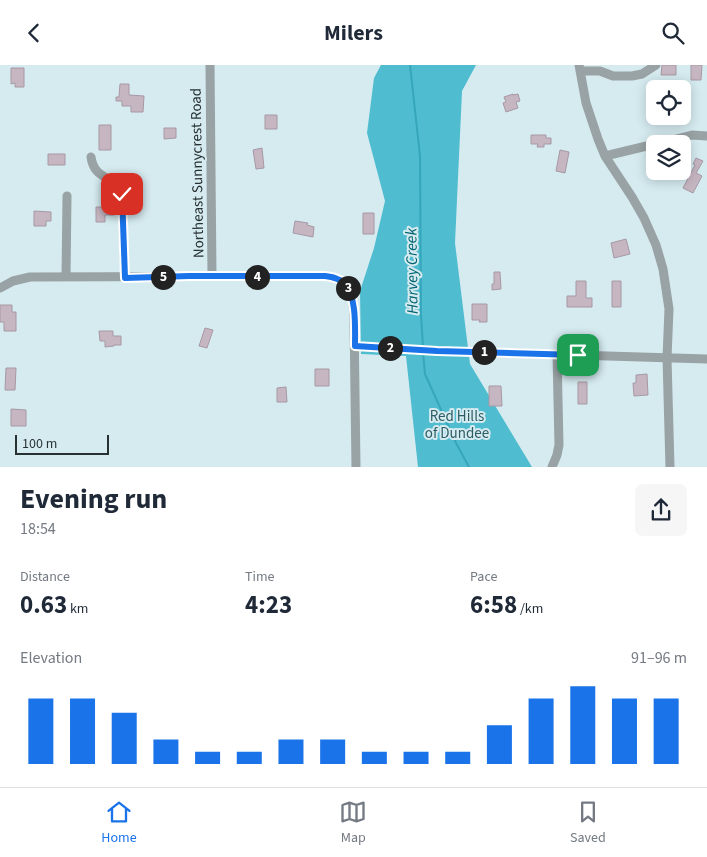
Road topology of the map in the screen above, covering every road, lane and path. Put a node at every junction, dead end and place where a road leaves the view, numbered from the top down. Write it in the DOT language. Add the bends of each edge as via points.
graph roads {
  1 [pos="210,65"];
  2 [pos="656,65"];
  3 [pos="579,68"];
  4 [pos="600,68"];
  5 [pos="691,135"];
  6 [pos="707,136"];
  7 [pos="646,146"];
  8 [pos="605,156"];
  9 [pos="91,157"];
  10 [pos="66,196"];
  11 [pos="212,276"];
  12 [pos="66,277"];
  13 [pos="125,278"];
  14 [pos="2,283"];
  15 [pos="355,346"];
  16 [pos="557,354"];
  17 [pos="668,358"];
  18 [pos="707,359"];
  19 [pos="356,467"];
  20 [pos="552,467"];
  21 [pos="670,467"];
  1 -- 11 [label="street, Northeast Sunnycrest Road"];
  2 -- 4 [label="street" via="632,76 613,76"];
  3 -- 4 [label="street"];
  3 -- 8 [label="street" via="588,109"];
  5 -- 6 [label="street"];
  7 -- 8 [label="street"];
  8 -- 17 [label="street" via="644,218 656,245 669,309"];
  9 -- 13 [label="street" via="98,173 120,189"];
  10 -- 12 [label="street"];
  11 -- 13 [label="street, Northeast Sunnycrest Road"];
  11 -- 15 [label="street" via="325,276 340,280 352,297"];
  12 -- 13 [label="street, Northeast Sunnycrest Road"];
  12 -- 14 [label="street, Northeast Sunnycrest Road" via="30,277"];
  15 -- 16 [label="street"];
  15 -- 19 [label="street"];
  16 -- 17 [label="street"];
  16 -- 20 [label="street" via="559,445"];
  17 -- 18 [label="street"];
  17 -- 21 [label="street"];
}
